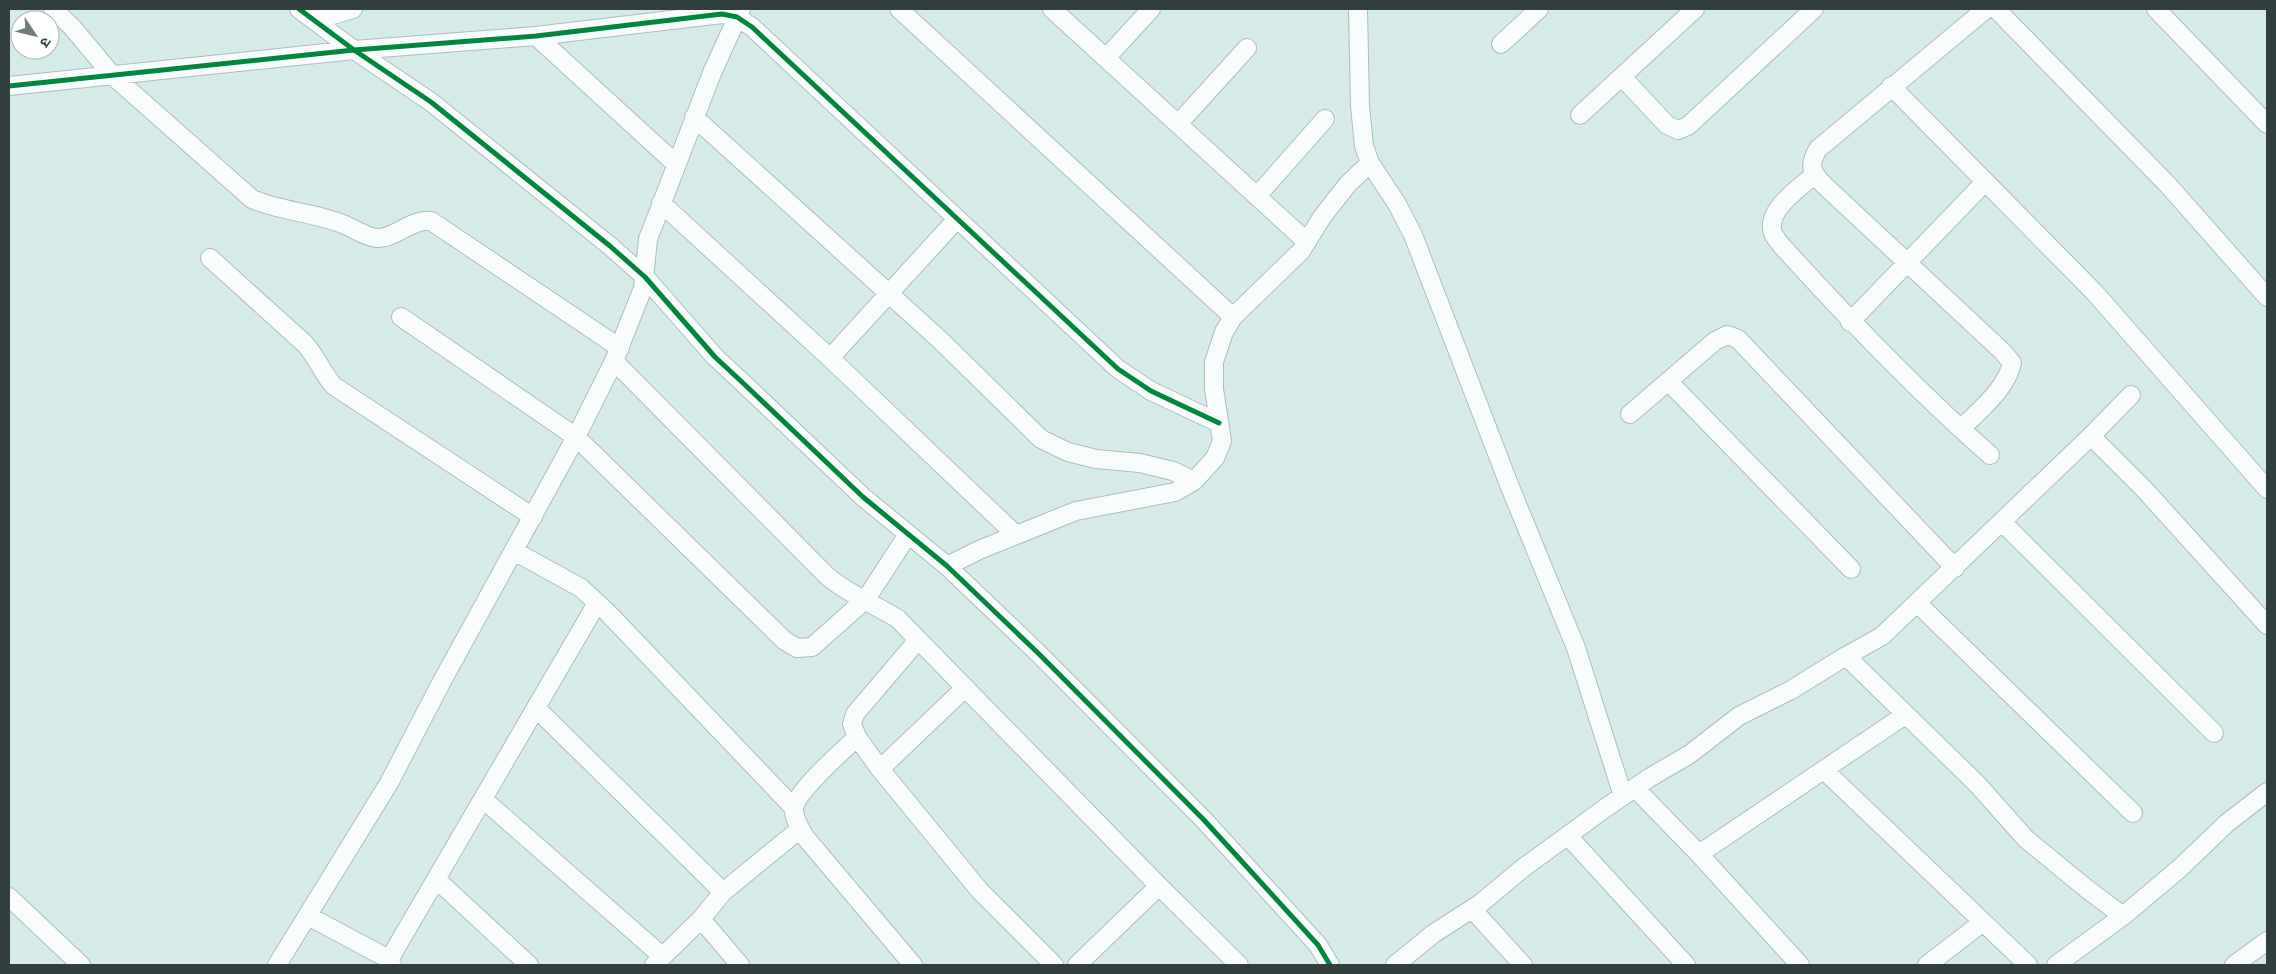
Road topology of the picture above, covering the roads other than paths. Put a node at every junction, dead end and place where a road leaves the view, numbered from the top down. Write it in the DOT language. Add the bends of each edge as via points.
graph roads {
  1 [pos="53,9"];
  2 [pos="299,9"];
  3 [pos="353,9"];
  4 [pos="899,9"];
  5 [pos="1052,9"];
  6 [pos="1150,9"];
  7 [pos="1358,9"];
  8 [pos="1539,9"];
  9 [pos="1695,9"];
  10 [pos="1814,9"];
  11 [pos="1986,9"];
  12 [pos="1996,9"];
  13 [pos="2156,9"];
  14 [pos="739,13"];
  15 [pos="315,20"];
  16 [pos="536,36"];
  17 [pos="1501,44"];
  18 [pos="1247,48"];
  19 [pos="354,50"];
  20 [pos="1106,58"];
  21 [pos="112,74"];
  22 [pos="1623,78"];
  23 [pos="14,83"];
  24 [pos="1891,86"];
  25 [pos="1580,115"];
  26 [pos="694,117"];
  27 [pos="1325,119"];
  28 [pos="1178,124"];
  29 [pos="2267,124"];
  30 [pos="676,164"];
  31 [pos="1370,164"];
  32 [pos="1814,175"];
  33 [pos="1984,182"];
  34 [pos="1257,196"];
  35 [pos="661,203"];
  36 [pos="957,219"];
  37 [pos="1307,242"];
  38 [pos="210,258"];
  39 [pos="1908,263"];
  40 [pos="644,277"];
  41 [pos="890,294"];
  42 [pos="2267,297"];
  43 [pos="400,317"];
  44 [pos="1233,317"];
  45 [pos="1850,322"];
  46 [pos="617,354"];
  47 [pos="830,358"];
  48 [pos="1668,381"];
  49 [pos="2131,395"];
  50 [pos="1630,414"];
  51 [pos="1219,423"];
  52 [pos="1961,430"];
  53 [pos="2091,436"];
  54 [pos="576,437"];
  55 [pos="1990,455"];
  56 [pos="1194,481"];
  57 [pos="2267,488"];
  58 [pos="533,517"];
  59 [pos="2002,522"];
  60 [pos="1016,535"];
  61 [pos="907,536"];
  62 [pos="514,551"];
  63 [pos="947,566"];
  64 [pos="1955,568"];
  65 [pos="1851,570"];
  66 [pos="866,599"];
  67 [pos="597,603"];
  68 [pos="1917,603"];
  69 [pos="2267,625"];
  70 [pos="918,640"];
  71 [pos="1846,656"];
  72 [pos="965,688"];
  73 [pos="536,708"];
  74 [pos="1905,715"];
  75 [pos="2214,733"];
  76 [pos="857,737"];
  77 [pos="880,769"];
  78 [pos="1824,770"];
  79 [pos="1629,792"];
  80 [pos="2267,792"];
  81 [pos="483,799"];
  82 [pos="794,808"];
  83 [pos="2133,813"];
  84 [pos="800,830"];
  85 [pos="1568,836"];
  86 [pos="1699,854"];
  87 [pos="436,879"];
  88 [pos="1159,886"];
  89 [pos="723,892"];
  90 [pos="9,897"];
  91 [pos="1472,909"];
  92 [pos="308,916"];
  93 [pos="2123,916"];
  94 [pos="701,919"];
  95 [pos="1983,922"];
  96 [pos="2267,941"];
  97 [pos="658,961"];
  98 [pos="389,964"];
  99 [pos="81,965"];
  100 [pos="276,965"];
  101 [pos="528,965"];
  102 [pos="740,965"];
  103 [pos="913,965"];
  104 [pos="1054,965"];
  105 [pos="1077,965"];
  106 [pos="1239,965"];
  107 [pos="1330,965"];
  108 [pos="1395,965"];
  109 [pos="1523,965"];
  110 [pos="1686,965"];
  111 [pos="1800,965"];
  112 [pos="1927,965"];
  113 [pos="2028,965"];
  114 [pos="2056,965"];
  115 [pos="2234,965"];
  1 -- 21 [label="street"];
  2 -- 15 [label="street"];
  3 -- 15 [label="street"];
  4 -- 44 [label="street"];
  5 -- 20 [label="street"];
  6 -- 20 [label="street"];
  7 -- 31 [label="street" via="1360,106 1364,146"];
  8 -- 17 [label="street"];
  9 -- 22 [label="street"];
  10 -- 22 [label="street" via="1688,126 1678,130 1667,125"];
  11 -- 24 [label="street"];
  12 -- 42 [label="street" via="2168,184"];
  13 -- 29 [label="street"];
  14 -- 16 [label="street"];
  14 -- 26 [label="street"];
  14 -- 36 [label="street"];
  15 -- 19 [label="street"];
  16 -- 19 [label="street"];
  16 -- 30 [label="street"];
  18 -- 28 [label="street"];
  19 -- 21 [label="street"];
  19 -- 40 [label="street" via="431,102"];
  20 -- 28 [label="street"];
  21 -- 23 [label="street"];
  21 -- 46 [label="street" via="252,199 270,207 324,217 378,238 421,220 431,221"];
  22 -- 25 [label="street"];
  24 -- 32 [label="street" via="1818,149 1811,161"];
  24 -- 33 [label="street"];
  26 -- 30 [label="street"];
  26 -- 41 [label="street"];
  27 -- 34 [label="street"];
  28 -- 34 [label="street"];
  30 -- 35 [label="street"];
  31 -- 37 [label="street" via="1348,184"];
  31 -- 79 [label="street" via="1413,235 1576,648"];
  32 -- 39 [label="street"];
  32 -- 45 [label="street" via="1777,210 1772,220 1773,233"];
  33 -- 39 [label="street"];
  33 -- 57 [label="street" via="2095,293"];
  34 -- 37 [label="street"];
  35 -- 40 [label="street" via="648,239"];
  35 -- 47 [label="street"];
  36 -- 41 [label="street"];
  36 -- 51 [label="street" via="1118,369 1151,391"];
  37 -- 44 [label="street" via="1302,251"];
  38 -- 58 [label="street" via="313,352 324,376 334,386"];
  39 -- 45 [label="street"];
  39 -- 52 [label="street" via="2012,363 2004,383"];
  40 -- 46 [label="street" via="644,288"];
  40 -- 61 [label="street" via="715,357"];
  41 -- 47 [label="street"];
  41 -- 56 [label="street" via="1041,439 1068,452 1096,459 1140,463 1173,471"];
  43 -- 54 [label="street"];
  44 -- 51 [label="street" via="1214,362"];
  45 -- 52 [label="street"];
  46 -- 54 [label="street"];
  46 -- 66 [label="street" via="827,576 842,589"];
  47 -- 60 [label="street"];
  48 -- 50 [label="street"];
  48 -- 64 [label="street" via="1715,341 1727,335 1738,339"];
  48 -- 65 [label="street"];
  49 -- 53 [label="street"];
  51 -- 56 [label="street" via="1222,441 1215,458"];
  52 -- 55 [label="street"];
  53 -- 59 [label="street"];
  53 -- 69 [label="street" via="2144,489"];
  54 -- 58 [label="street"];
  54 -- 66 [label="street" via="784,641 797,648 812,647"];
  56 -- 60 [label="street" via="1175,492 1076,512"];
  58 -- 62 [label="street"];
  59 -- 64 [label="street"];
  59 -- 75 [label="street"];
  60 -- 63 [label="street"];
  61 -- 63 [label="street"];
  61 -- 66 [label="street"];
  62 -- 67 [label="street" via="581,588"];
  62 -- 92 [label="street" via="389,783"];
  63 -- 107 [label="street" via="1204,820 1307,933"];
  64 -- 68 [label="street"];
  66 -- 70 [label="street" via="898,619"];
  67 -- 73 [label="street"];
  67 -- 82 [label="street"];
  68 -- 71 [label="street" via="1882,636"];
  68 -- 83 [label="street"];
  70 -- 72 [label="street"];
  70 -- 76 [label="street" via="855,714 852,724"];
  71 -- 74 [label="street"];
  71 -- 79 [label="street" via="1739,716 1690,754"];
  72 -- 77 [label="street"];
  72 -- 88 [label="street"];
  73 -- 81 [label="street"];
  73 -- 89 [label="street"];
  74 -- 78 [label="street"];
  74 -- 93 [label="street" via="1977,784 2026,838"];
  76 -- 77 [label="street"];
  76 -- 82 [label="street" via="800,794"];
  77 -- 104 [label="street" via="980,891"];
  78 -- 86 [label="street"];
  78 -- 95 [label="street"];
  79 -- 85 [label="street"];
  79 -- 86 [label="street"];
  80 -- 93 [label="street" via="2227,823"];
  81 -- 87 [label="street"];
  81 -- 97 [label="street"];
  82 -- 84 [label="street"];
  84 -- 89 [label="street"];
  84 -- 103 [label="street"];
  85 -- 91 [label="street"];
  85 -- 110 [label="street"];
  86 -- 111 [label="street"];
  87 -- 98 [label="street"];
  87 -- 101 [label="street"];
  88 -- 105 [label="street"];
  88 -- 106 [label="street"];
  89 -- 94 [label="street"];
  90 -- 99 [label="street"];
  91 -- 108 [label="street" via="1433,934"];
  91 -- 109 [label="street"];
  92 -- 98 [label="street" via="382,956"];
  92 -- 100 [label="street"];
  93 -- 114 [label="street"];
  94 -- 97 [label="street"];
  94 -- 102 [label="street"];
  95 -- 112 [label="street"];
  95 -- 113 [label="street"];
  96 -- 115 [label="street"];
}
